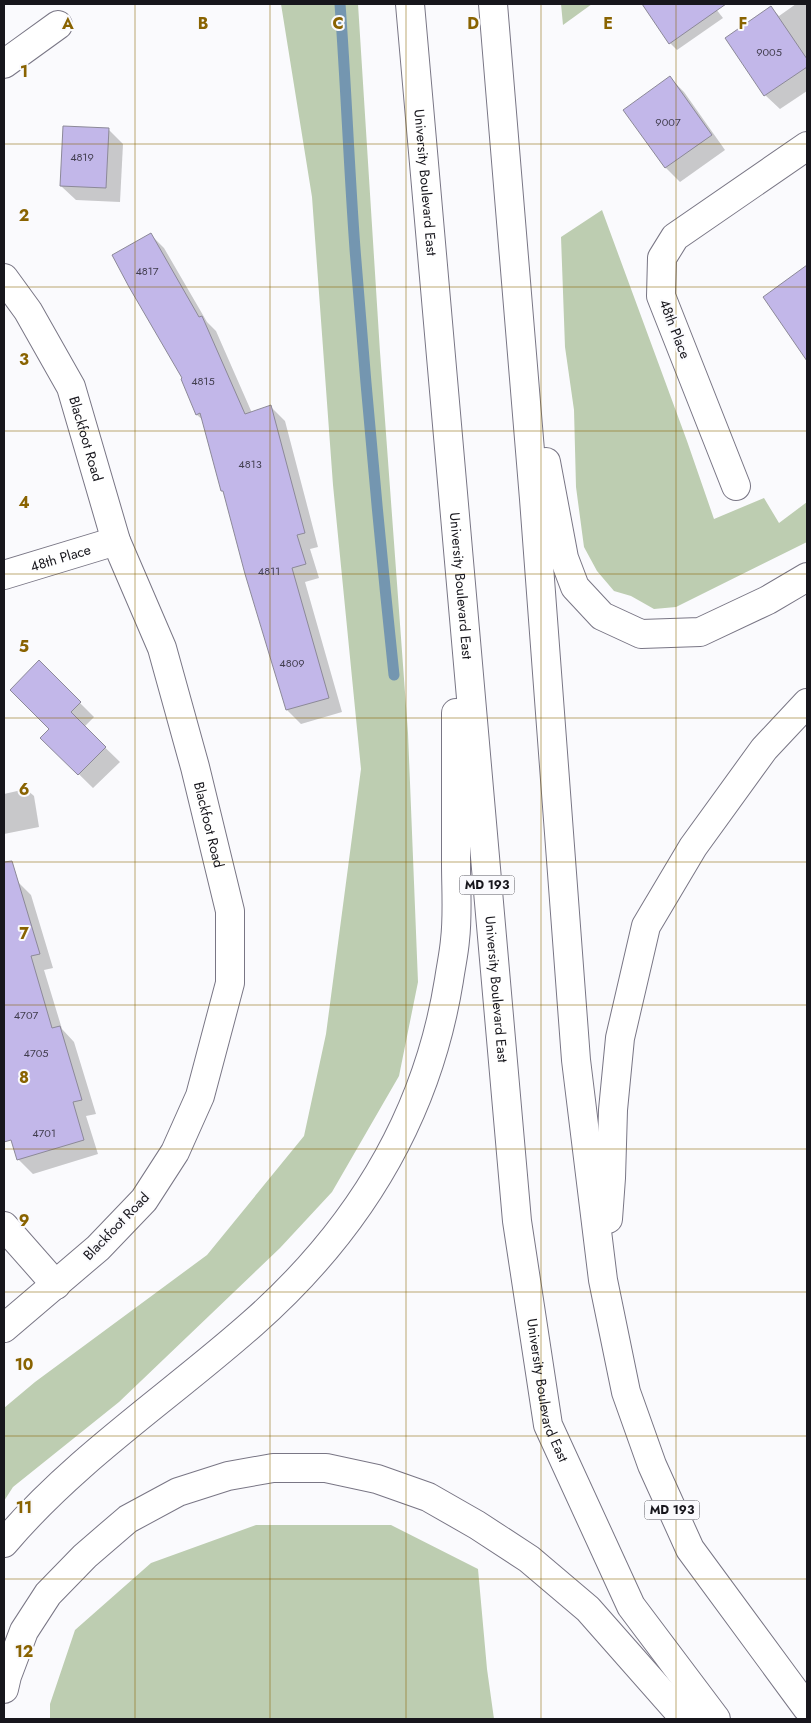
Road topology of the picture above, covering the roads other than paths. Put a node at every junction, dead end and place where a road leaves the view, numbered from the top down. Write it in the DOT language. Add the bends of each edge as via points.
graph roads {
  1 [pos="410,4"];
  2 [pos="493,4"];
  3 [pos="58,25"];
  4 [pos="4,64"];
  5 [pos="807,146"];
  6 [pos="512,239"];
  7 [pos="4,278"];
  8 [pos="736,486"];
  9 [pos="457,539"];
  10 [pos="116,541"];
  11 [pos="4,575"];
  12 [pos="807,577"];
  13 [pos="807,703"];
  14 [pos="4,1226"];
  15 [pos="604,1280"];
  16 [pos="56,1285"];
  17 [pos="4,1328"];
  18 [pos="4,1542"];
  19 [pos="4,1689"];
  20 [pos="807,1708"];
  21 [pos="685,1719"];
  22 [pos="716,1719"];
  1 -- 9 [label="main road, University Boulevard East / MD 193"];
  2 -- 6 [label="main road, MD 193"];
  3 -- 4 [label="main road"];
  5 -- 8 [label="main road, 48th Place" via="675,237 662,258 661,296"];
  6 -- 12 [label="main road" via="547,468 564,558 575,588 602,616 641,634 700,632 768,600"];
  6 -- 15 [label="main road, MD 193" via="576,1060"];
  7 -- 10 [label="main road, Blackfoot Road" via="28,311 71,387"];
  9 -- 18 [label="main road" via="456,939 444,1009 420,1093 396,1145 369,1190 340,1232 300,1279 254,1323 29,1513"];
  9 -- 22 [label="main road, University Boulevard East / MD 193" via="517,1221 548,1426 631,1606"];
  10 -- 11 [label="main road, 48th Place"];
  10 -- 16 [label="main road, Blackfoot Road" via="162,648 195,767 230,911 230,983 200,1096 175,1152 144,1200 98,1248"];
  13 -- 15 [label="main road" via="764,749 742,779 693,848 646,926 620,1038"];
  14 -- 16 [label="main road"];
  15 -- 20 [label="main road, MD 193" via="626,1392 652,1465 690,1549"];
  16 -- 17 [label="main road, Blackfoot Road"];
  19 -- 21 [label="main road" via="24,1631 48,1594 128,1519 178,1492 228,1476 272,1468 326,1468 377,1478 428,1497 529,1559 588,1609"];
}
